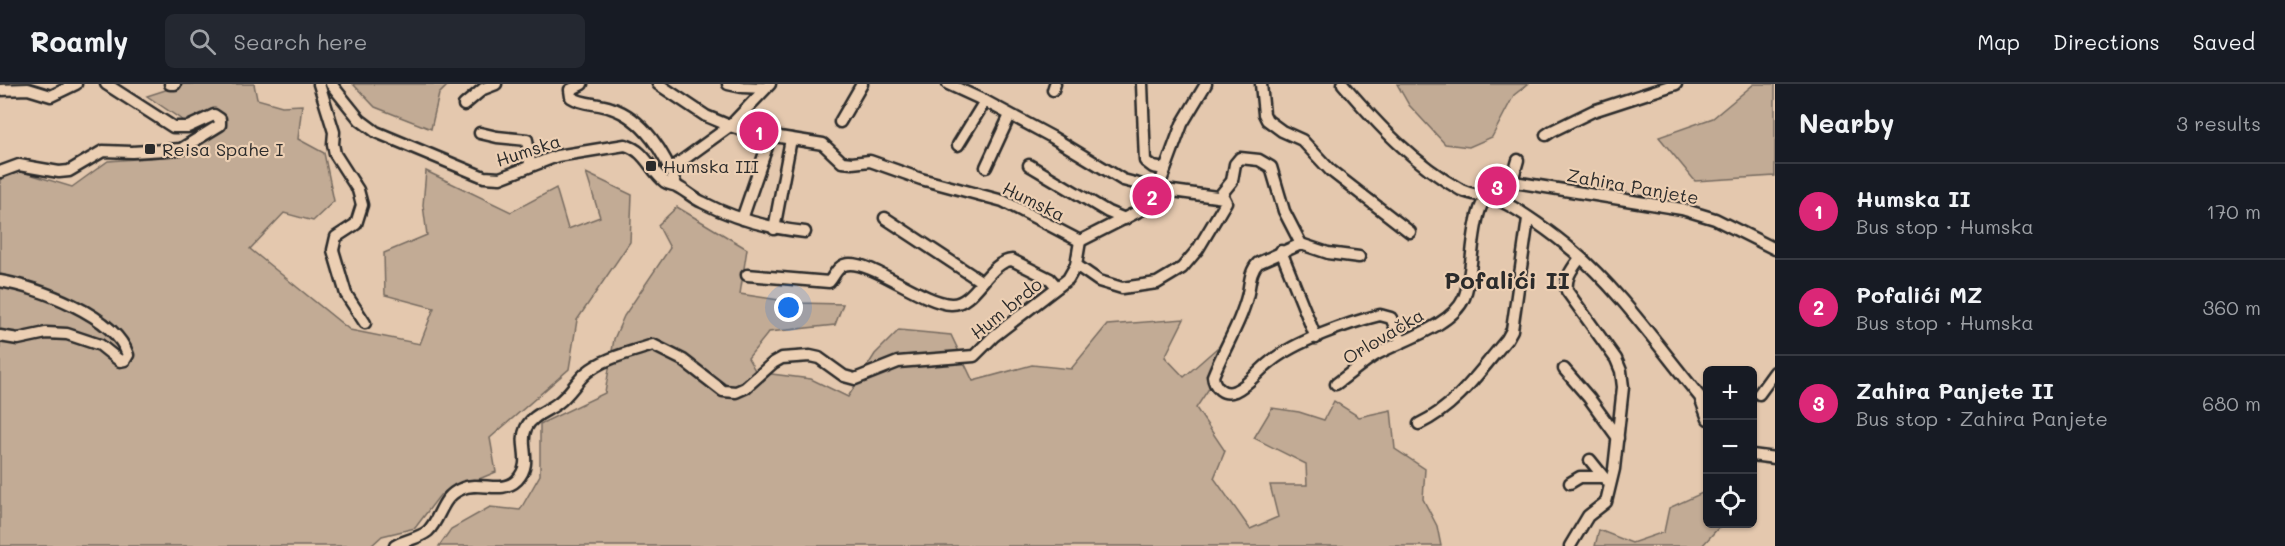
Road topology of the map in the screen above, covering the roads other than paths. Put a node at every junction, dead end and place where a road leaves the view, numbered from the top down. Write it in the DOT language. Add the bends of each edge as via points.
graph roads {
  1 [pos="76,84"];
  2 [pos="106,84"];
  3 [pos="170,84"];
  4 [pos="175,84"];
  5 [pos="319,84"];
  6 [pos="331,84"];
  7 [pos="496,84"];
  8 [pos="658,84"];
  9 [pos="728,84"];
  10 [pos="862,84"];
  11 [pos="948,84"];
  12 [pos="1142,84"];
  13 [pos="1206,84"];
  14 [pos="1261,84"];
  15 [pos="1343,84"];
  16 [pos="1676,84"];
  17 [pos="572,85"];
  18 [pos="768,86"];
  19 [pos="0,90"];
  20 [pos="985,101"];
  21 [pos="464,105"];
  22 [pos="1010,115"];
  23 [pos="840,122"];
  24 [pos="730,126"];
  25 [pos="480,133"];
  26 [pos="771,135"];
  27 [pos="1546,135"];
  28 [pos="791,139"];
  29 [pos="958,145"];
  30 [pos="1518,160"];
  31 [pos="530,164"];
  32 [pos="676,165"];
  33 [pos="1029,165"];
  34 [pos="986,166"];
  35 [pos="1165,169"];
  36 [pos="0,172"];
  37 [pos="1512,181"];
  38 [pos="676,185"];
  39 [pos="1158,189"];
  40 [pos="1219,197"];
  41 [pos="1484,197"];
  42 [pos="885,218"];
  43 [pos="742,219"];
  44 [pos="1125,219"];
  45 [pos="1528,219"];
  46 [pos="774,229"];
  47 [pos="805,232"];
  48 [pos="1410,232"];
  49 [pos="1080,242"];
  50 [pos="1301,244"];
  51 [pos="1775,249"];
  52 [pos="1281,251"];
  53 [pos="1359,257"];
  54 [pos="1580,258"];
  55 [pos="1076,265"];
  56 [pos="747,275"];
  57 [pos="0,281"];
  58 [pos="982,282"];
  59 [pos="1057,287"];
  60 [pos="365,323"];
  61 [pos="0,336"];
  62 [pos="1316,338"];
  63 [pos="1402,342"];
  64 [pos="1564,369"];
  65 [pos="1775,372"];
  66 [pos="1336,384"];
  67 [pos="1759,394"];
  68 [pos="1703,406"];
  69 [pos="1419,424"];
  70 [pos="1618,438"];
  71 [pos="1757,456"];
  72 [pos="1775,458"];
  73 [pos="1590,460"];
  74 [pos="1607,481"];
  75 [pos="1570,483"];
  76 [pos="395,546"];
  77 [pos="1570,546"];
  1 -- 19 [label="street" via="51,96 27,89"];
  2 -- 36 [label="street" via="173,127 188,127 214,116 220,119 220,125 181,149 103,151 69,171 19,165"];
  3 -- 4 [label="street"];
  5 -- 60 [label="street" via="334,132 335,154 358,190 362,206 356,224 336,237 333,250 346,294"];
  6 -- 31 [label="street, Humska" via="360,120 376,132 474,173 492,179"];
  7 -- 21 [label="street"];
  8 -- 24 [label="street, Humska" via="706,116"];
  9 -- 18 [label="street"];
  10 -- 23 [label="street"];
  11 -- 20 [label="street"];
  12 -- 35 [label="street" via="1145,161"];
  13 -- 35 [label="street, Humska" via="1182,124"];
  14 -- 48 [label="street" via="1267,120 1302,140 1330,170"];
  15 -- 41 [label="street" via="1409,155 1460,189"];
  16 -- 27 [label="street" via="1593,111"];
  17 -- 38 [label="street" via="569,94 577,101 608,106 633,118 670,168"];
  18 -- 24 [label="street"];
  20 -- 22 [label="street"];
  20 -- 29 [label="street"];
  22 -- 34 [label="street, Humska"];
  22 -- 39 [label="street" via="1124,180"];
  24 -- 26 [label="street, Humska"];
  24 -- 32 [label="street"];
  25 -- 31 [label="street" via="527,140"];
  26 -- 28 [label="street, Humska"];
  26 -- 43 [label="street"];
  28 -- 46 [label="street"];
  28 -- 49 [label="street, Humska" via="823,144 842,162 870,161 921,180 1003,201"];
  30 -- 37 [label="street"];
  31 -- 38 [label="street, Humska" via="625,145 635,147 665,182"];
  33 -- 44 [label="street, Humska"];
  35 -- 39 [label="street, Humska"];
  37 -- 41 [label="street" via="1499,183"];
  37 -- 51 [label="street, Zahira Panjete" via="1682,209 1715,219"];
  38 -- 43 [label="street, Humska" via="702,202"];
  39 -- 40 [label="street"];
  39 -- 44 [label="street, Humska" via="1147,207"];
  40 -- 50 [label="street" via="1232,182 1240,158 1259,160 1271,167 1284,211"];
  40 -- 55 [label="street" via="1224,198 1225,207 1198,249 1182,268 1157,284 1122,288 1099,281"];
  41 -- 45 [label="street" via="1502,201"];
  41 -- 63 [label="street, Orlovačka" via="1461,302 1448,316"];
  42 -- 58 [label="street, Hum brdo"];
  43 -- 46 [label="street, Humska"];
  44 -- 49 [label="street, Humska"];
  45 -- 54 [label="street"];
  45 -- 69 [label="street" via="1515,321 1507,339 1463,392 1438,415"];
  46 -- 47 [label="street, Humska"];
  49 -- 55 [label="street"];
  50 -- 52 [label="street"];
  50 -- 53 [label="street"];
  52 -- 62 [label="street"];
  52 -- 62 [label="street" via="1253,268 1247,297 1213,376 1214,383 1218,389 1234,392 1271,360"];
  54 -- 68 [label="street" via="1607,284 1700,397"];
  54 -- 70 [label="street" via="1568,275 1567,291 1621,371"];
  55 -- 59 [label="street, Hum brdo" via="1068,279"];
  56 -- 58 [label="street, Hum brdo" via="829,282 842,266 864,267 934,301 952,304 966,298"];
  57 -- 61 [label="street" via="68,302 107,327 128,355 120,361 100,345 67,334 46,333 18,339"];
  58 -- 59 [label="street, Hum brdo" via="999,265 1012,260 1050,279"];
  59 -- 76 [label="street, Hum brdo" via="974,356 898,362 855,379 819,358 782,358 745,388 723,391 683,360 653,345 604,363 588,371 559,403 528,425 524,435 524,470 518,479 503,487 471,485 459,489 446,500 429,530"];
  62 -- 63 [label="street" via="1380,315 1391,318"];
  63 -- 66 [label="street, Orlovačka" via="1378,353"];
  64 -- 70 [label="street"];
  65 -- 67 [label="street"];
  70 -- 74 [label="street" via="1614,469"];
  71 -- 72 [label="street"];
  73 -- 74 [label="street"];
  74 -- 75 [label="street" via="1580,477"];
  74 -- 77 [label="street" via="1606,502 1588,516"];
}
